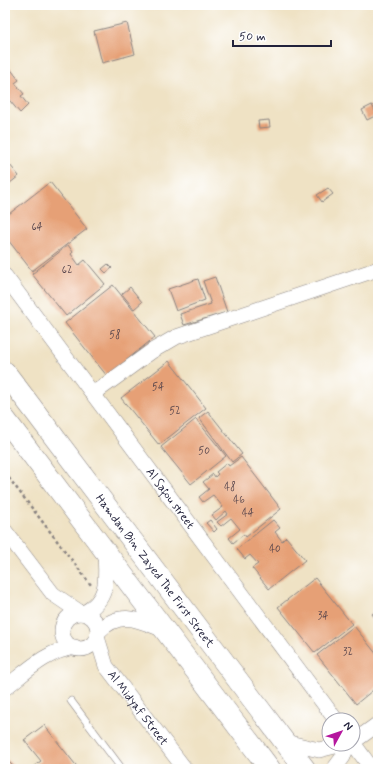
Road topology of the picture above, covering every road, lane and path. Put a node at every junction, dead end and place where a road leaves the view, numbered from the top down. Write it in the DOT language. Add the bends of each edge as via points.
graph roads {
  1 [pos="378,268"];
  2 [pos="5,276"];
  3 [pos="5,372"];
  4 [pos="93,394"];
  5 [pos="5,419"];
  6 [pos="5,473"];
  7 [pos="5,531"];
  8 [pos="106,552"];
  9 [pos="53,594"];
  10 [pos="101,599"];
  11 [pos="83,613"];
  12 [pos="62,628"];
  13 [pos="165,630"];
  14 [pos="97,634"];
  15 [pos="76,648"];
  16 [pos="48,655"];
  17 [pos="106,666"];
  18 [pos="5,688"];
  19 [pos="71,701"];
  20 [pos="330,712"];
  21 [pos="378,724"];
  22 [pos="361,737"];
  23 [pos="285,742"];
  24 [pos="321,750"];
  25 [pos="346,752"];
  26 [pos="358,752"];
  27 [pos="122,769"];
  28 [pos="185,769"];
  29 [pos="270,769"];
  30 [pos="305,769"];
  31 [pos="334,769"];
  32 [pos="372,769"];
  1 -- 4 [label="street" via="176,337 152,351"];
  2 -- 4 [label="street, Al Safou street"];
  3 -- 23 [label="main road, Hamdan Bin Zayed The First Street"];
  4 -- 20 [label="street, Al Safou street"];
  5 -- 8 [label="main road"];
  6 -- 10 [label="path"];
  7 -- 9 [label="street"];
  8 -- 10 [label="street" via="105,586"];
  8 -- 13 [label="main road"];
  9 -- 11 [label="street"];
  9 -- 12 [label="street"];
  10 -- 11 [label="street"];
  11 -- 12 [label="street" via="69,616"];
  11 -- 14 [label="street" via="96,622"];
  12 -- 15 [label="street" via="64,638"];
  12 -- 16 [label="street"];
  13 -- 14 [label="street" via="129,618 115,620"];
  13 -- 29 [label="main road"];
  14 -- 15 [label="street" via="91,645"];
  14 -- 17 [label="street, Al Midyaf Street"];
  15 -- 16 [label="street"];
  15 -- 17 [label="street, Al Midyaf Street"];
  16 -- 18 [label="street"];
  17 -- 28 [label="street, Al Midyaf Street"];
  19 -- 27 [label="lane"];
  21 -- 22 [label="street"];
  23 -- 24 [label="street"];
  23 -- 30 [label="main road, Hamdan Bin Zayed The First Street"];
  25 -- 31 [label="street"];
  26 -- 32 [label="street"];
}
